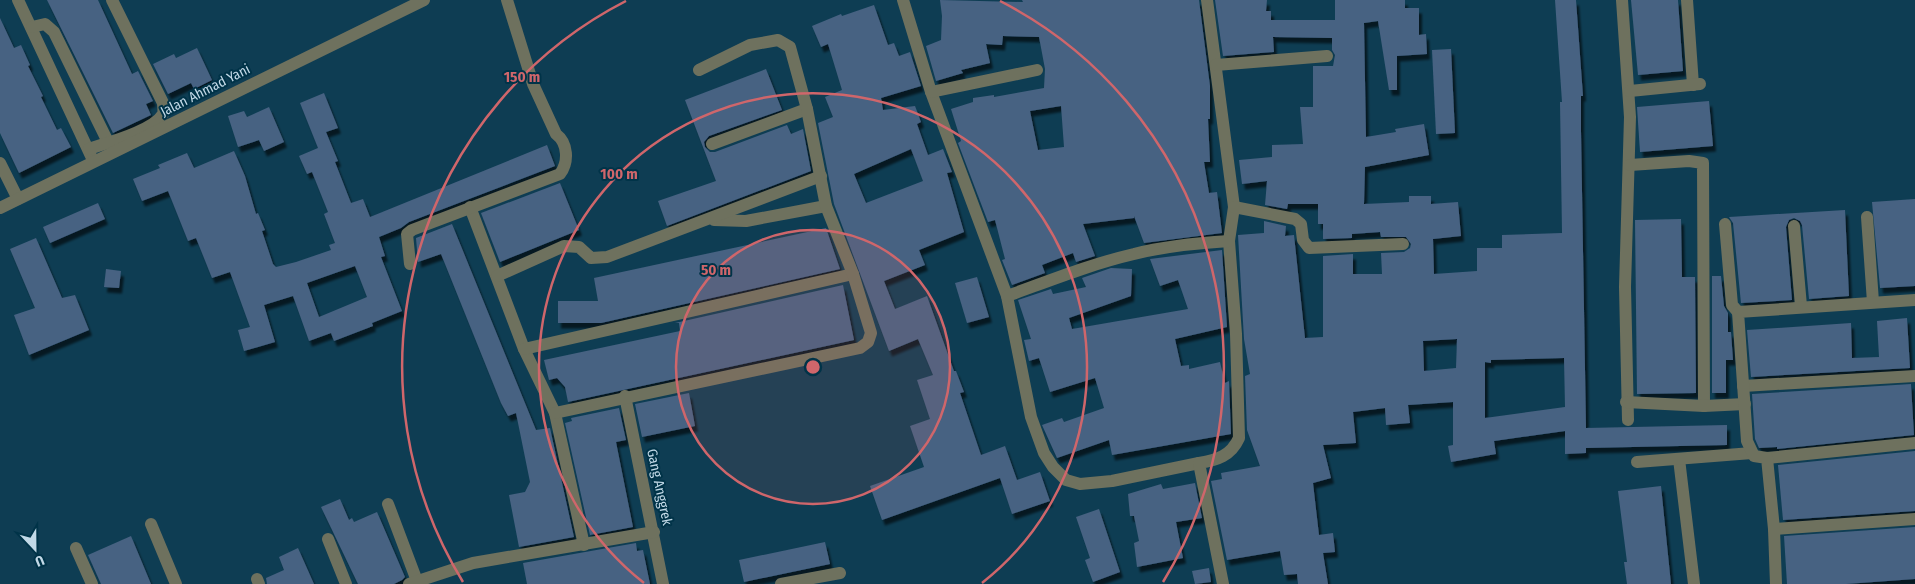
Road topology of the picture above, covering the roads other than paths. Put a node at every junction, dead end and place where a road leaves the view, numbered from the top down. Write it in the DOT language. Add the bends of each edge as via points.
graph roads {
  1 [pos="18,0"];
  2 [pos="112,0"];
  3 [pos="424,0"];
  4 [pos="507,0"];
  5 [pos="902,0"];
  6 [pos="1207,0"];
  7 [pos="1622,0"];
  8 [pos="1687,0"];
  9 [pos="32,27"];
  10 [pos="1327,56"];
  11 [pos="1216,65"];
  12 [pos="699,70"];
  13 [pos="1037,70"];
  14 [pos="1630,91"];
  15 [pos="931,92"];
  16 [pos="807,109"];
  17 [pos="108,142"];
  18 [pos="712,144"];
  19 [pos="89,149"];
  20 [pos="0,163"];
  21 [pos="94,163"];
  22 [pos="1630,165"];
  23 [pos="821,176"];
  24 [pos="18,199"];
  25 [pos="826,206"];
  26 [pos="470,207"];
  27 [pos="1234,207"];
  28 [pos="0,208"];
  29 [pos="1867,217"];
  30 [pos="706,220"];
  31 [pos="1724,224"];
  32 [pos="1794,226"];
  33 [pos="1229,241"];
  34 [pos="1403,244"];
  35 [pos="410,264"];
  36 [pos="853,274"];
  37 [pos="497,276"];
  38 [pos="1007,296"];
  39 [pos="1915,300"];
  40 [pos="1874,302"];
  41 [pos="1801,306"];
  42 [pos="1738,312"];
  43 [pos="524,349"];
  44 [pos="1915,376"];
  45 [pos="1743,386"];
  46 [pos="625,396"];
  47 [pos="1626,402"];
  48 [pos="1745,404"];
  49 [pos="1704,406"];
  50 [pos="554,413"];
  51 [pos="1628,420"];
  52 [pos="1915,443"];
  53 [pos="1752,453"];
  54 [pos="1767,458"];
  55 [pos="1679,459"];
  56 [pos="1637,462"];
  57 [pos="1199,463"];
  58 [pos="388,504"];
  59 [pos="1915,519"];
  60 [pos="151,524"];
  61 [pos="1774,529"];
  62 [pos="654,532"];
  63 [pos="328,539"];
  64 [pos="584,545"];
  65 [pos="76,548"];
  66 [pos="840,573"];
  67 [pos="413,582"];
  68 [pos="92,584"];
  69 [pos="176,584"];
  70 [pos="346,584"];
  71 [pos="663,584"];
  72 [pos="781,584"];
  73 [pos="1223,584"];
  74 [pos="1694,584"];
  75 [pos="1776,584"];
  1 -- 9 [label="street"];
  2 -- 17 [label="street" via="164,110 143,129"];
  3 -- 21 [label="street, Jalan Ahmad Yani" via="300,58"];
  4 -- 26 [label="street" via="533,84 556,134 561,138 566,166 560,174"];
  5 -- 15 [label="street"];
  6 -- 11 [label="street"];
  7 -- 14 [label="street"];
  8 -- 14 [label="street" via="1697,85"];
  9 -- 17 [label="street" via="45,24 54,32"];
  9 -- 19 [label="street"];
  10 -- 11 [label="street"];
  11 -- 27 [label="street"];
  12 -- 16 [label="street" via="750,45 782,41 791,51"];
  13 -- 15 [label="street"];
  14 -- 22 [label="street"];
  15 -- 38 [label="street"];
  16 -- 18 [label="street"];
  16 -- 23 [label="street"];
  17 -- 19 [label="street"];
  19 -- 21 [label="street"];
  20 -- 24 [label="street"];
  21 -- 24 [label="street, Jalan Ahmad Yani"];
  22 -- 47 [label="street" via="1625,287"];
  22 -- 49 [label="street" via="1703,163"];
  23 -- 25 [label="street"];
  23 -- 30 [label="street"];
  24 -- 28 [label="street, Jalan Ahmad Yani"];
  25 -- 30 [label="street" via="746,221"];
  25 -- 36 [label="street"];
  26 -- 35 [label="street" via="407,234"];
  26 -- 37 [label="street"];
  27 -- 33 [label="street"];
  27 -- 34 [label="street" via="1295,219 1301,224 1303,240 1309,248"];
  29 -- 40 [label="street"];
  30 -- 37 [label="street" via="598,259 591,258 579,247 564,246"];
  31 -- 42 [label="street" via="1732,305"];
  32 -- 41 [label="street"];
  33 -- 38 [label="street" via="1134,254"];
  33 -- 57 [label="street" via="1239,438 1228,454"];
  36 -- 43 [label="street"];
  36 -- 46 [label="street" via="871,333 862,347"];
  37 -- 43 [label="street"];
  38 -- 57 [label="street" via="1031,417 1044,453 1066,480 1080,484 1112,481"];
  39 -- 40 [label="street"];
  40 -- 41 [label="street"];
  41 -- 42 [label="street"];
  42 -- 45 [label="street"];
  43 -- 50 [label="street"];
  44 -- 45 [label="street"];
  45 -- 48 [label="street"];
  46 -- 50 [label="street"];
  46 -- 62 [label="street, Gang Anggrek"];
  47 -- 49 [label="street"];
  47 -- 51 [label="street"];
  48 -- 49 [label="street"];
  48 -- 53 [label="street" via="1747,441"];
  50 -- 64 [label="street"];
  52 -- 54 [label="street"];
  53 -- 54 [label="street" via="1756,457"];
  53 -- 55 [label="street"];
  54 -- 61 [label="street"];
  55 -- 56 [label="street"];
  55 -- 74 [label="street"];
  57 -- 73 [label="street"];
  58 -- 67 [label="street"];
  59 -- 61 [label="street"];
  60 -- 69 [label="street"];
  61 -- 75 [label="street"];
  62 -- 64 [label="street"];
  62 -- 71 [label="street, Gang Anggrek"];
  63 -- 70 [label="street"];
  64 -- 67 [label="street" via="472,562"];
  65 -- 68 [label="street"];
  66 -- 72 [label="street"];
}
